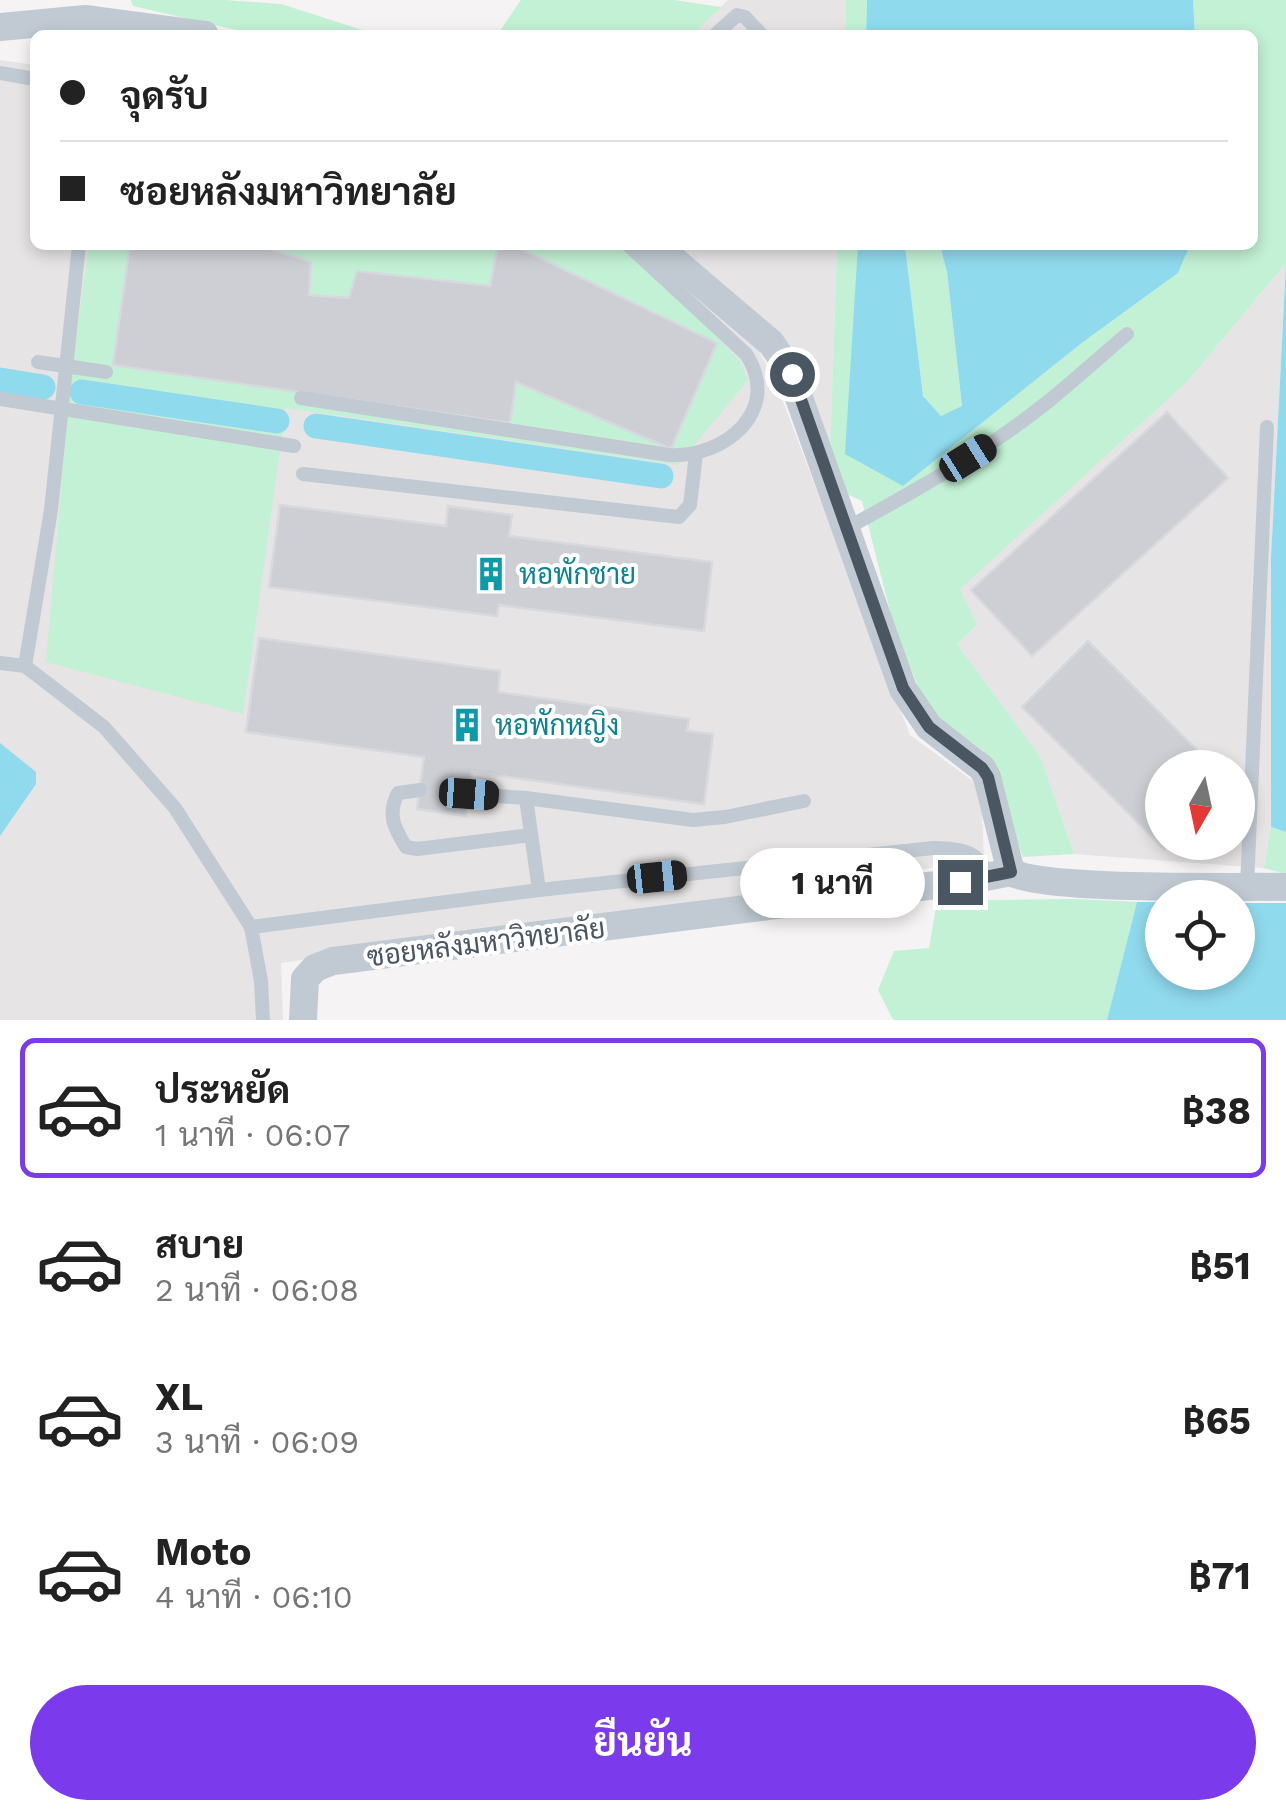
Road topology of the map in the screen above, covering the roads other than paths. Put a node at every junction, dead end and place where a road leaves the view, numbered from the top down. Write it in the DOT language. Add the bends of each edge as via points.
graph roads {
  1 [pos="98,18"];
  2 [pos="0,27"];
  3 [pos="174,30"];
  4 [pos="720,30"];
  5 [pos="757,30"];
  6 [pos="0,72"];
  7 [pos="30,78"];
  8 [pos="78,250"];
  9 [pos="633,250"];
  10 [pos="662,250"];
  11 [pos="1126,334"];
  12 [pos="38,362"];
  13 [pos="65,366"];
  14 [pos="106,372"];
  15 [pos="300,398"];
  16 [pos="0,399"];
  17 [pos="61,407"];
  18 [pos="1266,428"];
  19 [pos="294,446"];
  20 [pos="696,454"];
  21 [pos="303,474"];
  22 [pos="847,528"];
  23 [pos="0,663"];
  24 [pos="24,666"];
  25 [pos="420,790"];
  26 [pos="469,794"];
  27 [pos="526,798"];
  28 [pos="804,801"];
  29 [pos="531,835"];
  30 [pos="1009,875"];
  31 [pos="1247,880"];
  32 [pos="1145,884"];
  33 [pos="1255,886"];
  34 [pos="1286,887"];
  35 [pos="539,890"];
  36 [pos="251,927"];
  37 [pos="263,1020"];
  38 [pos="304,1020"];
  1 -- 2 [label="street"];
  1 -- 3 [label="street"];
  4 -- 5 [label="lane" via="737,15"];
  6 -- 7 [label="lane"];
  8 -- 13 [label="lane"];
  9 -- 20 [label="lane" via="756,369 760,394 746,423"];
  10 -- 22 [label="street" via="783,358"];
  11 -- 22 [label="lane" via="994,441"];
  12 -- 13 [label="lane"];
  13 -- 14 [label="lane"];
  13 -- 17 [label="lane"];
  15 -- 20 [label="lane"];
  16 -- 17 [label="lane"];
  17 -- 19 [label="lane"];
  17 -- 24 [label="lane"];
  18 -- 31 [label="lane"];
  20 -- 21 [label="lane" via="690,505 679,517"];
  22 -- 30 [label="street" via="915,711 988,777"];
  23 -- 24 [label="lane"];
  24 -- 36 [label="lane" via="104,727 175,808"];
  25 -- 29 [label="lane" via="398,793 391,808 406,847"];
  26 -- 27 [label="lane"];
  27 -- 28 [label="lane" via="693,820"];
  27 -- 29 [label="lane"];
  29 -- 35 [label="lane"];
  30 -- 32 [label="street"];
  30 -- 35 [label="lane" via="969,853 933,848"];
  30 -- 38 [label="street, ซอยหลังมหาวิทยาลัย" via="333,961 305,979"];
  33 -- 34 [label="street"];
  35 -- 36 [label="lane"];
  36 -- 37 [label="lane"];
}
